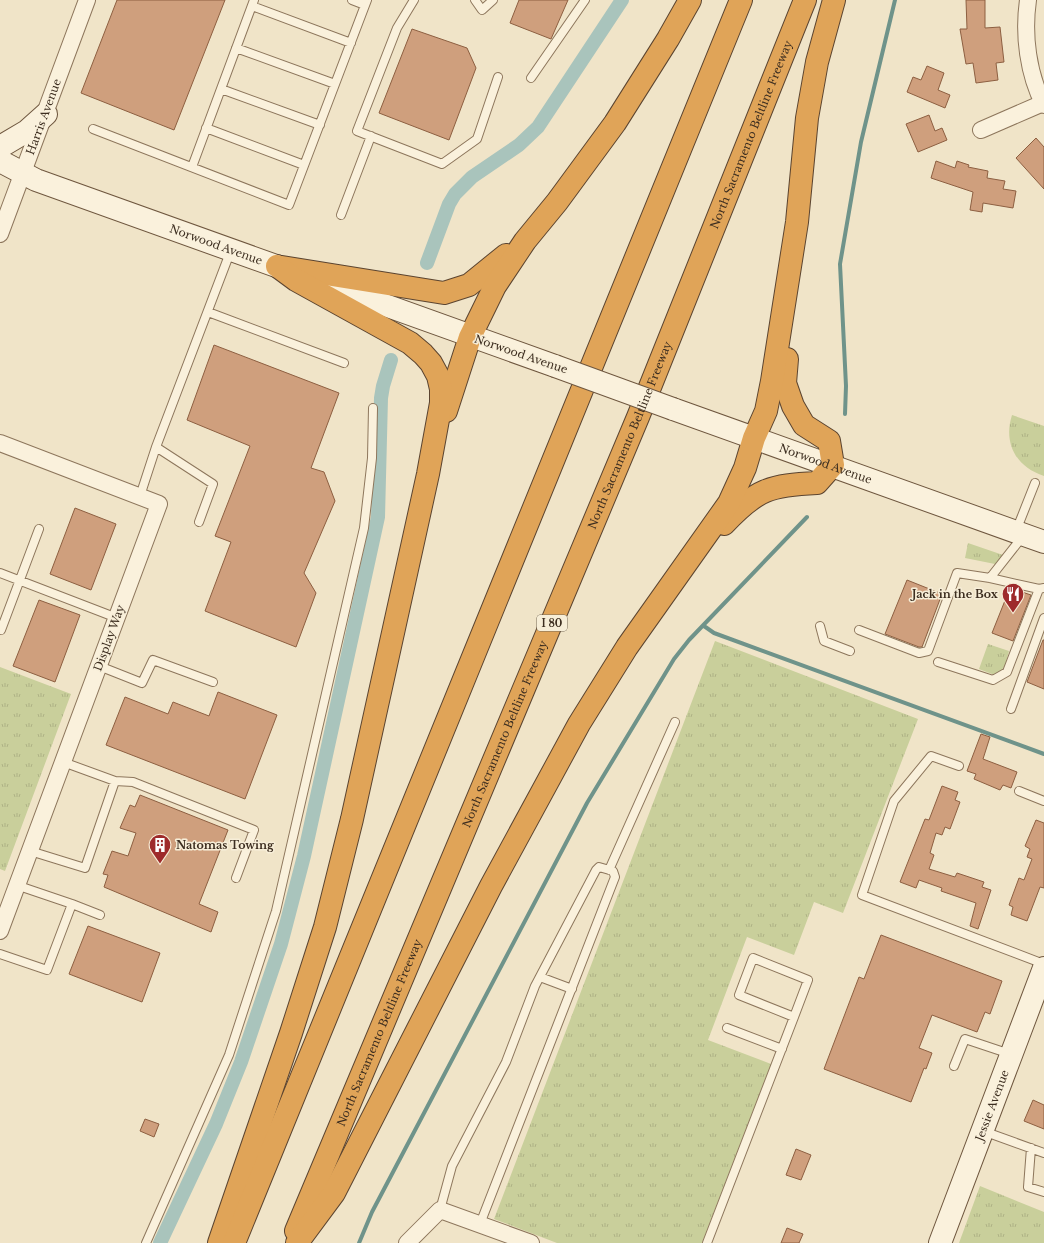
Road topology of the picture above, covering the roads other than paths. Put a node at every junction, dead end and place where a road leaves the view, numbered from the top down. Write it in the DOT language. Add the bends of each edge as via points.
graph roads {
  1 [pos="87,0"];
  2 [pos="352,0"];
  3 [pos="414,0"];
  4 [pos="475,0"];
  5 [pos="493,0"];
  6 [pos="585,0"];
  7 [pos="690,0"];
  8 [pos="741,0"];
  9 [pos="805,0"];
  10 [pos="834,0"];
  11 [pos="1028,0"];
  12 [pos="366,2"];
  13 [pos="253,3"];
  14 [pos="351,43"];
  15 [pos="236,48"];
  16 [pos="498,77"];
  17 [pos="531,78"];
  18 [pos="335,84"];
  19 [pos="221,90"];
  20 [pos="1043,104"];
  21 [pos="46,114"];
  22 [pos="320,125"];
  23 [pos="206,128"];
  24 [pos="93,129"];
  25 [pos="981,130"];
  26 [pos="371,136"];
  27 [pos="0,147"];
  28 [pos="0,161"];
  29 [pos="304,165"];
  30 [pos="192,167"];
  31 [pos="24,173"];
  32 [pos="341,215"];
  33 [pos="797,222"];
  34 [pos="0,234"];
  35 [pos="525,241"];
  36 [pos="232,250"];
  37 [pos="277,266"];
  38 [pos="208,312"];
  39 [pos="470,337"];
  40 [pos="344,363"];
  41 [pos="373,408"];
  42 [pos="754,438"];
  43 [pos="0,443"];
  44 [pos="156,447"];
  45 [pos="833,465"];
  46 [pos="428,474"];
  47 [pos="1035,483"];
  48 [pos="140,496"];
  49 [pos="199,522"];
  50 [pos="39,530"];
  51 [pos="1028,536"];
  52 [pos="0,573"];
  53 [pos="678,573"];
  54 [pos="990,578"];
  55 [pos="20,581"];
  56 [pos="1041,589"];
  57 [pos="116,618"];
  58 [pos="1044,618"];
  59 [pos="820,626"];
  60 [pos="1,630"];
  61 [pos="859,630"];
  62 [pos="850,651"];
  63 [pos="938,662"];
  64 [pos="99,666"];
  65 [pos="213,682"];
  66 [pos="1011,709"];
  67 [pos="675,722"];
  68 [pos="63,762"];
  69 [pos="959,766"];
  70 [pos="114,781"];
  71 [pos="1019,791"];
  72 [pos="1044,801"];
  73 [pos="30,851"];
  74 [pos="609,870"];
  75 [pos="236,878"];
  76 [pos="16,885"];
  77 [pos="72,904"];
  78 [pos="100,914"];
  79 [pos="0,931"];
  80 [pos="0,954"];
  81 [pos="1044,964"];
  82 [pos="1044,968"];
  83 [pos="540,977"];
  84 [pos="572,989"];
  85 [pos="794,1017"];
  86 [pos="727,1028"];
  87 [pos="782,1049"];
  88 [pos="1011,1055"];
  89 [pos="954,1066"];
  90 [pos="982,1131"];
  91 [pos="1031,1148"];
  92 [pos="1044,1153"];
  93 [pos="1044,1192"];
  94 [pos="440,1210"];
  95 [pos="480,1224"];
  96 [pos="146,1243"];
  97 [pos="219,1243"];
  98 [pos="234,1243"];
  99 [pos="290,1243"];
  100 [pos="297,1243"];
  101 [pos="407,1243"];
  102 [pos="531,1243"];
  103 [pos="707,1243"];
  104 [pos="940,1243"];
  1 -- 21 [label="street, Harris Avenue"];
  2 -- 12 [label="lane"];
  3 -- 26 [label="lane" via="396,28 357,130"];
  4 -- 5 [label="lane" via="482,10"];
  6 -- 17 [label="lane"];
  7 -- 35 [label="highway" via="615,123"];
  8 -- 98 [label="highway"];
  9 -- 99 [label="highway, North Sacramento Beltline Freeway / I 80" via="638,418"];
  10 -- 33 [label="highway" via="817,62 807,118"];
  11 -- 20 [label="street" via="1026,34 1030,64"];
  12 -- 14 [label="lane"];
  13 -- 14 [label="lane"];
  13 -- 15 [label="lane"];
  14 -- 18 [label="lane"];
  15 -- 18 [label="lane"];
  15 -- 19 [label="lane"];
  16 -- 26 [label="lane" via="477,139 442,164"];
  18 -- 22 [label="lane"];
  19 -- 22 [label="lane"];
  19 -- 23 [label="lane"];
  20 -- 25 [label="street"];
  21 -- 27 [label="main road" via="27,131"];
  21 -- 31 [label="street, Harris Avenue"];
  22 -- 29 [label="lane"];
  23 -- 29 [label="lane"];
  23 -- 30 [label="lane"];
  24 -- 30 [label="lane"];
  26 -- 32 [label="lane"];
  28 -- 31 [label="main road, Norwood Avenue"];
  29 -- 30 [label="lane" via="289,205"];
  31 -- 34 [label="street, Harris Avenue"];
  31 -- 36 [label="main road, Norwood Avenue" via="36,180"];
  33 -- 42 [label="highway" via="766,411"];
  33 -- 45 [label="highway" via="785,383 793,406 804,425 829,441"];
  35 -- 37 [label="highway" via="469,285 444,293"];
  35 -- 39 [label="highway" via="495,286"];
  36 -- 37 [label="main road, Norwood Avenue"];
  36 -- 38 [label="lane"];
  37 -- 39 [label="main road, Norwood Avenue"];
  37 -- 46 [label="highway" via="296,280 410,343 431,363 438,376 441,403"];
  38 -- 40 [label="lane"];
  38 -- 44 [label="lane"];
  39 -- 42 [label="main road, Norwood Avenue, bridge"];
  39 -- 46 [label="highway"];
  41 -- 96 [label="lane" via="372,458 364,528 276,911 229,1055"];
  42 -- 45 [label="main road, Norwood Avenue"];
  42 -- 53 [label="highway" via="745,468 729,503"];
  43 -- 48 [label="street, Display Way"];
  44 -- 48 [label="lane"];
  44 -- 49 [label="lane" via="212,484"];
  45 -- 51 [label="main road, Norwood Avenue"];
  45 -- 53 [label="highway" via="817,483 788,484 765,490 745,503"];
  46 -- 97 [label="highway" via="352,819 325,927"];
  47 -- 51 [label="lane"];
  48 -- 57 [label="street, Display Way" via="159,504"];
  50 -- 55 [label="lane"];
  51 -- 54 [label="lane"];
  52 -- 55 [label="lane"];
  53 -- 100 [label="highway" via="627,647 579,724 477,913 334,1193"];
  54 -- 56 [label="lane"];
  54 -- 61 [label="lane" via="957,573 928,650 919,653"];
  55 -- 57 [label="lane"];
  55 -- 60 [label="lane"];
  56 -- 63 [label="lane" via="1007,672 993,680"];
  57 -- 64 [label="street, Display Way"];
  58 -- 66 [label="lane"];
  59 -- 62 [label="lane" via="824,641"];
  64 -- 65 [label="lane" via="142,683 153,660"];
  64 -- 68 [label="street, Display Way"];
  67 -- 74 [label="lane"];
  68 -- 70 [label="lane"];
  68 -- 73 [label="street, Display Way"];
  69 -- 81 [label="lane" via="931,756 894,802 862,895"];
  70 -- 73 [label="lane" via="85,868"];
  70 -- 75 [label="lane" via="133,782 254,830"];
  71 -- 72 [label="lane"];
  73 -- 76 [label="street, Display Way"];
  74 -- 83 [label="lane" via="599,867 596,870"];
  74 -- 84 [label="lane" via="615,877"];
  76 -- 77 [label="lane"];
  76 -- 79 [label="street, Display Way"];
  77 -- 78 [label="lane"];
  77 -- 80 [label="lane" via="47,970"];
  82 -- 88 [label="main road, Jessie Avenue"];
  83 -- 84 [label="lane"];
  83 -- 94 [label="lane" via="506,1062 452,1166"];
  84 -- 95 [label="lane"];
  85 -- 85 [label="lane" via="808,980 753,958 739,995"];
  85 -- 87 [label="lane"];
  86 -- 87 [label="lane"];
  87 -- 103 [label="lane"];
  88 -- 89 [label="lane" via="965,1039"];
  88 -- 90 [label="main road, Jessie Avenue"];
  90 -- 91 [label="lane"];
  90 -- 104 [label="main road, Jessie Avenue"];
  91 -- 92 [label="lane"];
  91 -- 93 [label="lane" via="1028,1187"];
  94 -- 95 [label="street"];
  94 -- 101 [label="street"];
  95 -- 102 [label="street"];
}
